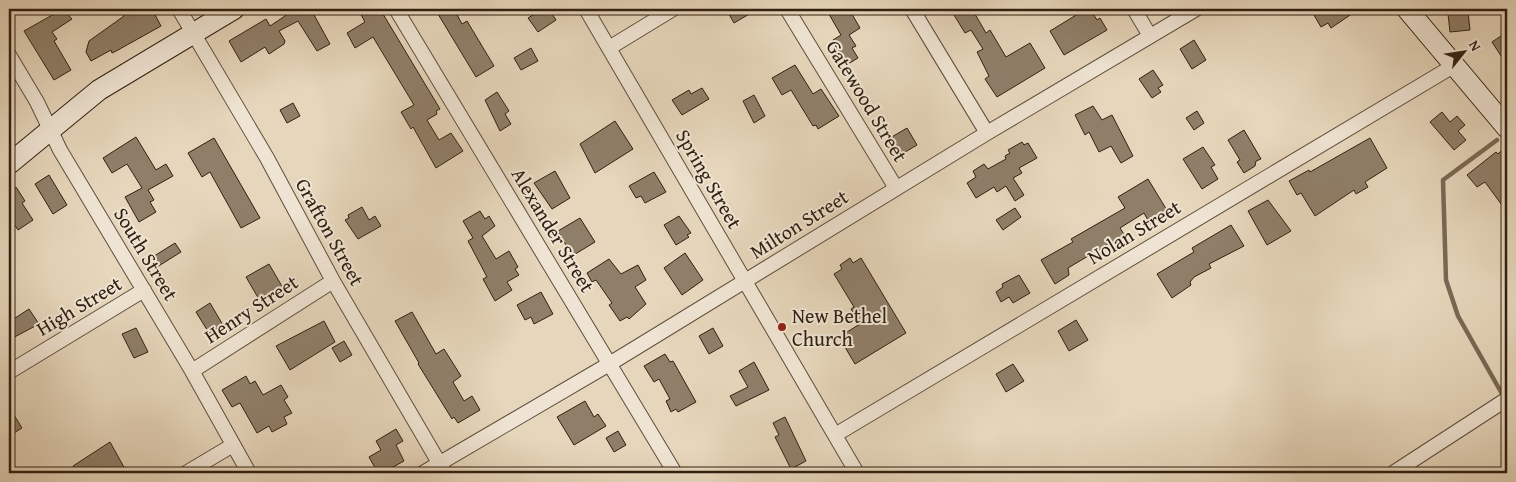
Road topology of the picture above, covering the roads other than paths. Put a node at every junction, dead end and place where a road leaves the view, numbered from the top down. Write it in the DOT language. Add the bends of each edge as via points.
graph roads {
  1 [pos="179,9"];
  2 [pos="234,9"];
  3 [pos="396,9"];
  4 [pos="586,9"];
  5 [pos="673,9"];
  6 [pos="787,9"];
  7 [pos="912,9"];
  8 [pos="1134,9"];
  9 [pos="1196,9"];
  10 [pos="1413,11"];
  11 [pos="194,33"];
  12 [pos="1150,36"];
  13 [pos="609,48"];
  14 [pos="9,55"];
  15 [pos="1454,65"];
  16 [pos="1507,128"];
  17 [pos="50,129"];
  18 [pos="987,133"];
  19 [pos="9,164"];
  20 [pos="896,188"];
  21 [pos="333,281"];
  22 [pos="746,281"];
  23 [pos="144,290"];
  24 [pos="611,364"];
  25 [pos="192,371"];
  26 [pos="9,372"];
  27 [pos="1507,399"];
  28 [pos="835,435"];
  29 [pos="234,445"];
  30 [pos="442,468"];
  31 [pos="186,473"];
  32 [pos="249,473"];
  33 [pos="423,473"];
  34 [pos="675,473"];
  35 [pos="857,473"];
  36 [pos="1393,473"];
  1 -- 11 [label="street, Grafton Street"];
  2 -- 11 [label="street"];
  3 -- 24 [label="street, Alexander Street"];
  4 -- 13 [label="street, Spring Street"];
  5 -- 13 [label="street"];
  6 -- 20 [label="street, Gatewood Street"];
  7 -- 18 [label="street"];
  8 -- 12 [label="street"];
  9 -- 12 [label="street, Milton Street"];
  10 -- 15 [label="street"];
  11 -- 17 [label="street" via="99,90"];
  11 -- 21 [label="street, Grafton Street" via="267,158"];
  12 -- 18 [label="street, Milton Street"];
  13 -- 22 [label="street, Spring Street"];
  14 -- 17 [label="street, South Street"];
  15 -- 16 [label="street"];
  15 -- 28 [label="street, Nolan Street"];
  17 -- 19 [label="street"];
  17 -- 23 [label="street, South Street"];
  18 -- 20 [label="street, Milton Street"];
  20 -- 22 [label="street, Milton Street"];
  21 -- 25 [label="street, Henry Street"];
  21 -- 30 [label="street, Grafton Street"];
  22 -- 24 [label="street, Milton Street"];
  22 -- 28 [label="street, Spring Street"];
  23 -- 25 [label="street, South Street"];
  23 -- 26 [label="street, High Street"];
  24 -- 30 [label="street, Milton Street"];
  24 -- 34 [label="street, Alexander Street"];
  25 -- 29 [label="street, South Street"];
  27 -- 36 [label="street"];
  28 -- 35 [label="street, Spring Street"];
  29 -- 31 [label="street"];
  29 -- 32 [label="street, South Street"];
  30 -- 33 [label="street, Milton Street"];
}
